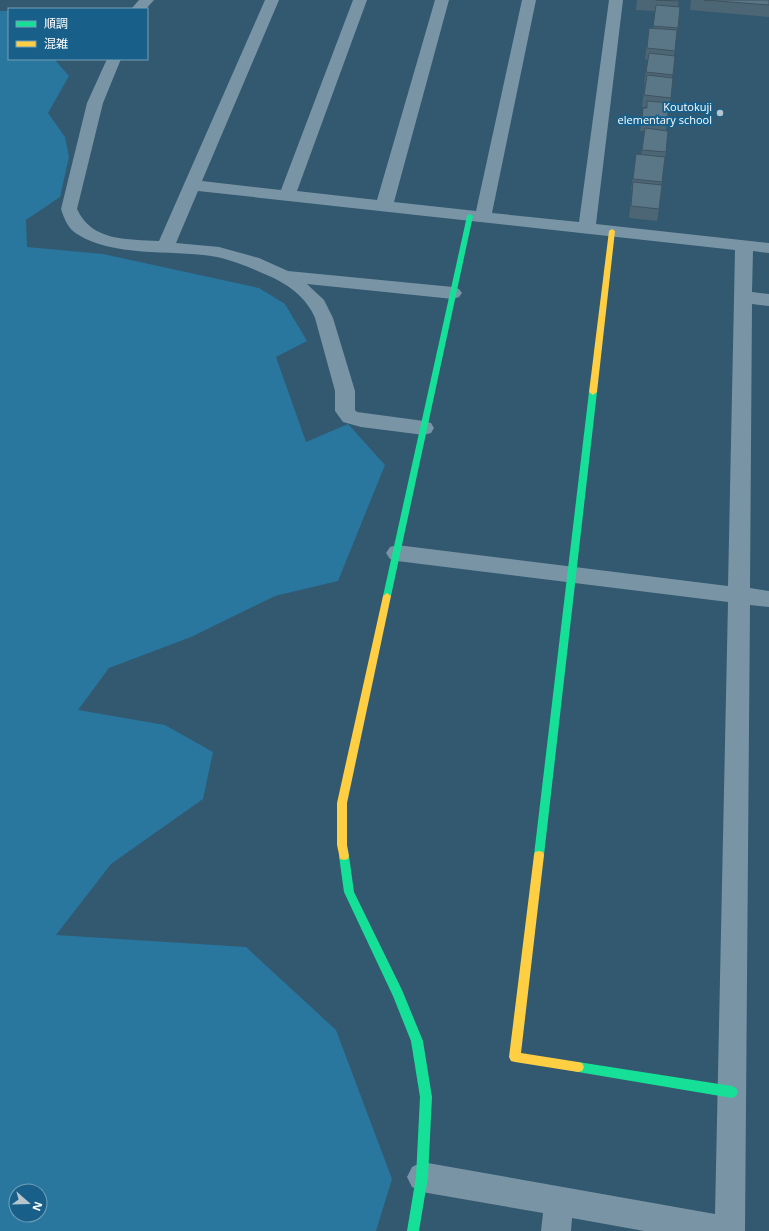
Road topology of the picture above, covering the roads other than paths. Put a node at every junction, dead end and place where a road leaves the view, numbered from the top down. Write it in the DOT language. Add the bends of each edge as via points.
graph roads {
  1 [pos="147,0"];
  2 [pos="272,0"];
  3 [pos="360,0"];
  4 [pos="442,0"];
  5 [pos="529,0"];
  6 [pos="616,0"];
  7 [pos="139,8"];
  8 [pos="114,60"];
  9 [pos="192,186"];
  10 [pos="287,196"];
  11 [pos="384,206"];
  12 [pos="476,216"];
  13 [pos="587,228"];
  14 [pos="612,231"];
  15 [pos="744,246"];
  16 [pos="165,248"];
  17 [pos="769,248"];
  18 [pos="285,276"];
  19 [pos="453,294"];
  20 [pos="743,297"];
  21 [pos="769,300"];
  22 [pos="424,428"];
  23 [pos="397,552"];
  24 [pos="572,574"];
  25 [pos="739,595"];
  26 [pos="769,598"];
  27 [pos="732,1092"];
  28 [pos="422,1177"];
  29 [pos="559,1202"];
  30 [pos="413,1231"];
  31 [pos="556,1231"];
  32 [pos="729,1231"];
  1 -- 7 [label="street"];
  2 -- 9 [label="street"];
  3 -- 10 [label="street"];
  4 -- 11 [label="street"];
  5 -- 12 [label="street"];
  6 -- 13 [label="street"];
  8 -- 16 [label="street" via="95,103 69,209 82,230 107,242"];
  9 -- 10 [label="street"];
  9 -- 16 [label="street"];
  10 -- 11 [label="street"];
  11 -- 12 [label="street"];
  12 -- 13 [label="street"];
  12 -- 19 [label="street"];
  13 -- 14 [label="street"];
  14 -- 15 [label="street"];
  14 -- 24 [label="street"];
  15 -- 17 [label="street"];
  15 -- 20 [label="street"];
  16 -- 18 [label="street" via="213,251 231,255"];
  18 -- 19 [label="street"];
  18 -- 22 [label="street" via="318,304 345,391 345,412 350,417 361,420"];
  19 -- 22 [label="street"];
  20 -- 21 [label="street"];
  20 -- 25 [label="street"];
  22 -- 23 [label="street"];
  23 -- 24 [label="street"];
  23 -- 28 [label="street" via="342,803 342,845 349,892 398,994 417,1041 426,1097"];
  24 -- 25 [label="street"];
  24 -- 27 [label="street" via="516,1057"];
  25 -- 26 [label="street"];
  25 -- 27 [label="street"];
  27 -- 32 [label="street"];
  28 -- 29 [label="street"];
  28 -- 30 [label="street"];
  29 -- 31 [label="street"];
  29 -- 32 [label="street"];
}
